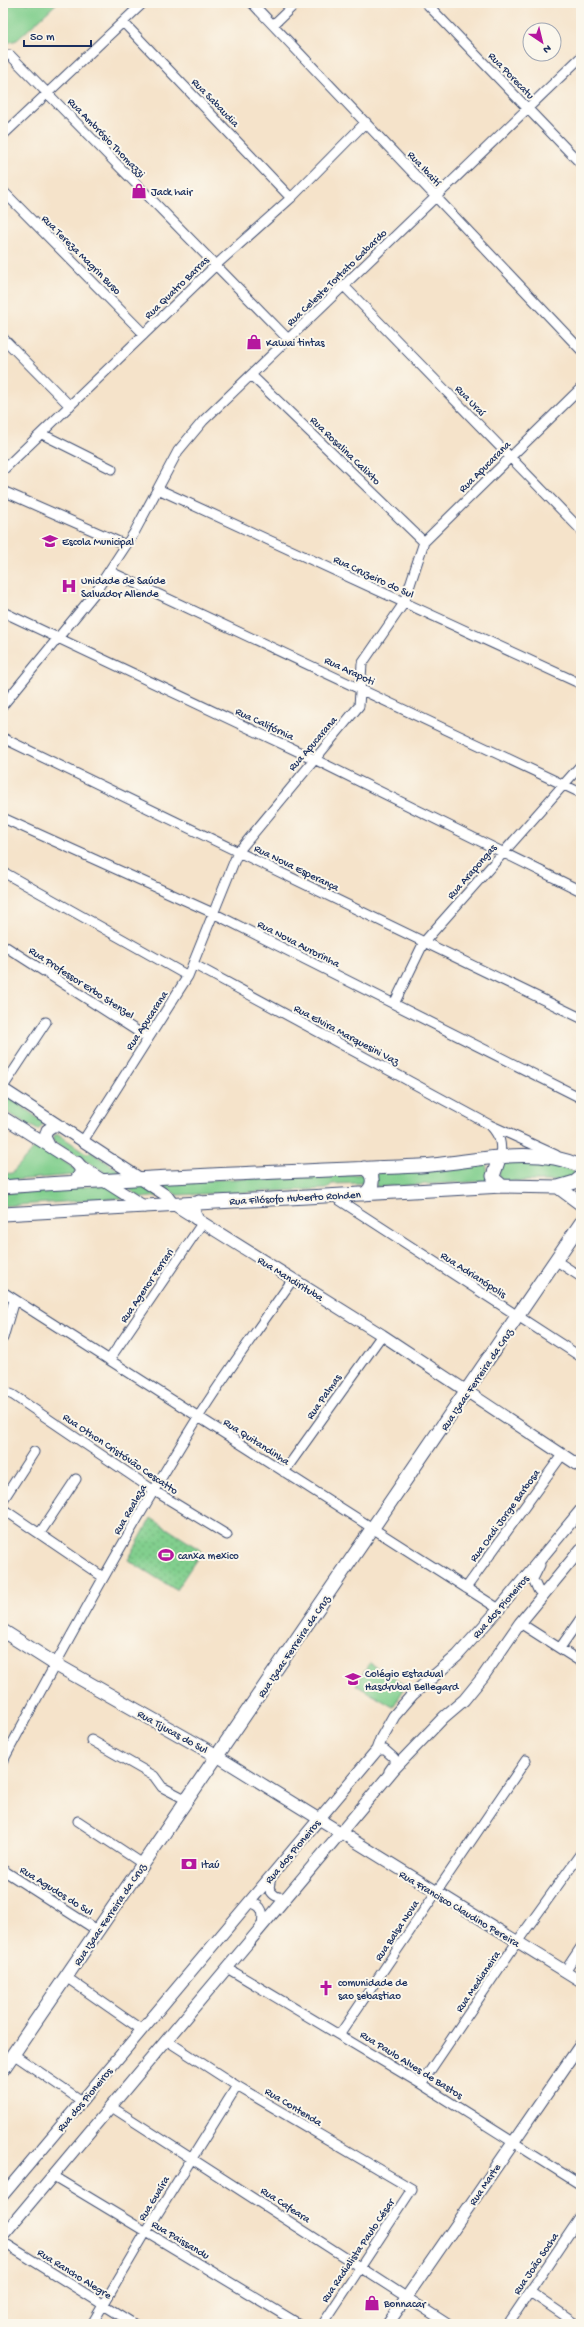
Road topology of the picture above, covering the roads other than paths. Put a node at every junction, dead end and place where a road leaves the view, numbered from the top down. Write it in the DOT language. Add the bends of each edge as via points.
graph roads {
  1 [pos="143,3"];
  2 [pos="252,3"];
  3 [pos="296,3"];
  4 [pos="426,3"];
  5 [pos="123,22"];
  6 [pos="273,25"];
  7 [pos="6,55"];
  8 [pos="581,57"];
  9 [pos="46,92"];
  10 [pos="528,109"];
  11 [pos="366,122"];
  12 [pos="3,135"];
  13 [pos="581,164"];
  14 [pos="3,191"];
  15 [pos="436,197"];
  16 [pos="291,198"];
  17 [pos="216,265"];
  18 [pos="344,286"];
  19 [pos="144,334"];
  20 [pos="3,338"];
  21 [pos="288,339"];
  22 [pos="581,350"];
  23 [pos="251,375"];
  24 [pos="581,388"];
  25 [pos="70,406"];
  26 [pos="42,434"];
  27 [pos="509,457"];
  28 [pos="112,469"];
  29 [pos="3,470"];
  30 [pos="158,489"];
  31 [pos="3,491"];
  32 [pos="581,530"];
  33 [pos="424,542"];
  34 [pos="126,545"];
  35 [pos="109,571"];
  36 [pos="404,603"];
  37 [pos="3,612"];
  38 [pos="56,638"];
  39 [pos="581,684"];
  40 [pos="362,689"];
  41 [pos="3,705"];
  42 [pos="3,738"];
  43 [pos="314,759"];
  44 [pos="581,764"];
  45 [pos="565,785"];
  46 [pos="581,792"];
  47 [pos="3,818"];
  48 [pos="238,852"];
  49 [pos="503,853"];
  50 [pos="3,872"];
  51 [pos="581,891"];
  52 [pos="213,913"];
  53 [pos="424,942"];
  54 [pos="3,945"];
  55 [pos="192,964"];
  56 [pos="188,976"];
  57 [pos="394,1004"];
  58 [pos="581,1018"];
  59 [pos="46,1022"];
  60 [pos="148,1038"];
  61 [pos="3,1088"];
  62 [pos="581,1098"];
  63 [pos="3,1116"];
  64 [pos="490,1125"];
  65 [pos="61,1126"];
  66 [pos="83,1141"];
  67 [pos="49,1145"];
  68 [pos="500,1156"];
  69 [pos="77,1163"];
  70 [pos="578,1165"];
  71 [pos="364,1168"];
  72 [pos="581,1177"];
  73 [pos="140,1178"];
  74 [pos="106,1180"];
  75 [pos="75,1182"];
  76 [pos="502,1186"];
  77 [pos="558,1187"];
  78 [pos="3,1188"];
  79 [pos="363,1194"];
  80 [pos="333,1196"];
  81 [pos="199,1202"];
  82 [pos="173,1204"];
  83 [pos="581,1204"];
  84 [pos="144,1207"];
  85 [pos="355,1211"];
  86 [pos="3,1214"];
  87 [pos="199,1220"];
  88 [pos="581,1223"];
  89 [pos="555,1260"];
  90 [pos="581,1277"];
  91 [pos="293,1279"];
  92 [pos="3,1292"];
  93 [pos="14,1300"];
  94 [pos="518,1317"];
  95 [pos="382,1335"];
  96 [pos="3,1338"];
  97 [pos="581,1357"];
  98 [pos="109,1360"];
  99 [pos="3,1391"];
  100 [pos="468,1391"];
  101 [pos="198,1417"];
  102 [pos="34,1452"];
  103 [pos="562,1455"];
  104 [pos="581,1467"];
  105 [pos="284,1472"];
  106 [pos="76,1478"];
  107 [pos="153,1490"];
  108 [pos="3,1500"];
  109 [pos="3,1508"];
  110 [pos="581,1510"];
  111 [pos="373,1529"];
  112 [pos="40,1533"];
  113 [pos="227,1535"];
  114 [pos="555,1542"];
  115 [pos="581,1549"];
  116 [pos="103,1577"];
  117 [pos="466,1588"];
  118 [pos="544,1594"];
  119 [pos="498,1609"];
  120 [pos="581,1618"];
  121 [pos="520,1623"];
  122 [pos="3,1631"];
  123 [pos="560,1648"];
  124 [pos="581,1662"];
  125 [pos="55,1664"];
  126 [pos="91,1740"];
  127 [pos="377,1750"];
  128 [pos="218,1756"];
  129 [pos="526,1760"];
  130 [pos="3,1761"];
  131 [pos="373,1794"];
  132 [pos="187,1800"];
  133 [pos="318,1820"];
  134 [pos="78,1821"];
  135 [pos="340,1834"];
  136 [pos="581,1853"];
  137 [pos="144,1864"];
  138 [pos="3,1870"];
  139 [pos="273,1874"];
  140 [pos="436,1893"];
  141 [pos="286,1897"];
  142 [pos="249,1903"];
  143 [pos="261,1927"];
  144 [pos="98,1931"];
  145 [pos="517,1942"];
  146 [pos="581,1947"];
  147 [pos="227,1968"];
  148 [pos="565,1971"];
  149 [pos="66,1977"];
  150 [pos="581,1981"];
  151 [pos="142,2030"];
  152 [pos="340,2034"];
  153 [pos="166,2040"];
  154 [pos="581,2044"];
  155 [pos="13,2054"];
  156 [pos="3,2069"];
  157 [pos="421,2084"];
  158 [pos="237,2086"];
  159 [pos="82,2101"];
  160 [pos="110,2106"];
  161 [pos="513,2141"];
  162 [pos="191,2158"];
  163 [pos="52,2175"];
  164 [pos="581,2185"];
  165 [pos="412,2190"];
  166 [pos="3,2195"];
  167 [pos="581,2216"];
  168 [pos="146,2232"];
  169 [pos="3,2234"];
  170 [pos="3,2242"];
  171 [pos="361,2267"];
  172 [pos="530,2292"];
  173 [pos="408,2296"];
  174 [pos="104,2305"];
  175 [pos="92,2324"];
  176 [pos="134,2324"];
  177 [pos="299,2324"];
  178 [pos="322,2324"];
  179 [pos="388,2324"];
  180 [pos="448,2324"];
  181 [pos="508,2324"];
  182 [pos="577,2324"];
  1 -- 5 [label="street"];
  2 -- 6 [label="street, Rua Ibaití"];
  3 -- 6 [label="street"];
  4 -- 10 [label="street, Rua Porecatu"];
  5 -- 9 [label="street"];
  5 -- 16 [label="street, Rua Sabaudia"];
  6 -- 11 [label="street, Rua Ibaití"];
  7 -- 9 [label="street, Rua Ambrósio Thomazzi"];
  8 -- 10 [label="street, Rua Celeste Tortato Gabardo"];
  9 -- 12 [label="street"];
  9 -- 17 [label="street, Rua Ambrósio Thomazzi"];
  10 -- 13 [label="street, Rua Porecatu"];
  10 -- 15 [label="street, Rua Celeste Tortato Gabardo"];
  11 -- 15 [label="street, Rua Ibaití"];
  11 -- 16 [label="street, Rua Quatro Barras"];
  14 -- 19 [label="street, Rua Tereza Magrin Buso"];
  15 -- 18 [label="street, Rua Celeste Tortato Gabardo"];
  15 -- 22 [label="street, Rua Ibaití"];
  16 -- 17 [label="street, Rua Quatro Barras"];
  17 -- 19 [label="street, Rua Quatro Barras"];
  17 -- 21 [label="street, Rua Ambrósio Thomazzi"];
  18 -- 21 [label="street, Rua Celeste Tortato Gabardo"];
  18 -- 27 [label="street, Rua Uraí"];
  19 -- 25 [label="street, Rua Quatro Barras"];
  20 -- 25 [label="street"];
  21 -- 23 [label="street, Rua Celeste Tortato Gabardo"];
  23 -- 30 [label="street, Rua Celeste Tortato Gabardo" via="203,421 178,451"];
  23 -- 33 [label="street, Rua Rosalina Calixto"];
  24 -- 27 [label="street, Rua Apucarana"];
  25 -- 26 [label="street, Rua Quatro Barras"];
  26 -- 28 [label="street"];
  26 -- 29 [label="street, Rua Quatro Barras"];
  27 -- 32 [label="street, Rua Uraí"];
  27 -- 33 [label="street, Rua Apucarana"];
  30 -- 34 [label="street, Rua Celeste Tortato Gabardo"];
  30 -- 36 [label="street, Rua Cruzeiro do Sul"];
  31 -- 34 [label="street"];
  33 -- 36 [label="street, Rua Apucarana"];
  34 -- 35 [label="street, Rua Celeste Tortato Gabardo"];
  35 -- 38 [label="street, Rua Celeste Tortato Gabardo" via="94,594"];
  35 -- 40 [label="street, Rua Arapoti"];
  36 -- 39 [label="street, Rua Cruzeiro do Sul"];
  36 -- 40 [label="street, Rua Apucarana" via="362,664"];
  37 -- 38 [label="street, Rua Califórnia"];
  38 -- 41 [label="street, Rua Celeste Tortato Gabardo"];
  38 -- 43 [label="street, Rua Califórnia"];
  40 -- 43 [label="street, Rua Apucarana" via="359,706"];
  40 -- 45 [label="street, Rua Arapoti"];
  42 -- 48 [label="street, Rua Nova Esperança"];
  43 -- 48 [label="street, Rua Apucarana"];
  43 -- 49 [label="street, Rua Califórnia"];
  44 -- 45 [label="street, Rua Arapongas"];
  45 -- 46 [label="street, Rua Arapoti"];
  45 -- 49 [label="street, Rua Arapongas"];
  47 -- 52 [label="street, Rua Nova Aurorinha"];
  48 -- 52 [label="street, Rua Apucarana"];
  48 -- 53 [label="street, Rua Nova Esperança"];
  49 -- 51 [label="street, Rua Califórnia"];
  49 -- 53 [label="street, Rua Arapongas"];
  50 -- 56 [label="street"];
  52 -- 55 [label="street, Rua Apucarana"];
  52 -- 57 [label="street, Rua Nova Aurorinha"];
  53 -- 57 [label="street, Rua Arapongas"];
  53 -- 58 [label="street, Rua Nova Esperança"];
  54 -- 60 [label="street, Rua Professor Erbo Stenzel"];
  55 -- 56 [label="street, Rua Apucarana"];
  55 -- 64 [label="street, Rua Elvira Marquesini Vaz"];
  56 -- 60 [label="street, Rua Apucarana"];
  57 -- 62 [label="street, Rua Nova Aurorinha"];
  59 -- 61 [label="street"];
  60 -- 66 [label="street, Rua Apucarana"];
  61 -- 65 [label="street, Rua Mandirituba"];
  63 -- 67 [label="street"];
  64 -- 68 [label="street" via="498,1134"];
  64 -- 70 [label="street, Rua Elvira Marquesini Vaz"];
  65 -- 66 [label="street, Rua Mandirituba"];
  65 -- 67 [label="street" via="53,1126 47,1130 45,1136"];
  66 -- 73 [label="street, Rua Mandirituba"];
  67 -- 69 [label="street"];
  68 -- 70 [label="main road" via="542,1158"];
  68 -- 71 [label="main road" via="444,1164"];
  68 -- 76 [label="main road" via="493,1176"];
  69 -- 74 [label="street"];
  69 -- 75 [label="main road" via="81,1168 81,1174"];
  71 -- 73 [label="main road"];
  71 -- 79 [label="main road" via="370,1173 372,1181 370,1188"];
  72 -- 77 [label="main road" via="575,1182"];
  73 -- 74 [label="main road"];
  73 -- 82 [label="street, Rua Mandirituba" via="167,1196"];
  74 -- 75 [label="main road"];
  74 -- 84 [label="street"];
  75 -- 78 [label="main road"];
  76 -- 77 [label="main road, Rua Filósofo Huberto Rohden"];
  76 -- 79 [label="main road, Rua Filósofo Huberto Rohden"];
  77 -- 83 [label="main road"];
  79 -- 80 [label="main road, Rua Filósofo Huberto Rohden"];
  79 -- 85 [label="street" via="355,1203"];
  80 -- 81 [label="main road, Rua Filósofo Huberto Rohden"];
  80 -- 85 [label="street, Rua Adrianópolis"];
  81 -- 82 [label="main road, Rua Filósofo Huberto Rohden"];
  81 -- 87 [label="main road" via="193,1209"];
  82 -- 84 [label="main road, Rua Filósofo Huberto Rohden"];
  82 -- 87 [label="street, Rua Mandirituba"];
  84 -- 86 [label="main road, Rua Filósofo Huberto Rohden"];
  85 -- 94 [label="street, Rua Adrianópolis"];
  87 -- 91 [label="street, Rua Mandirituba"];
  87 -- 98 [label="street, Rua Agenor Ferrari"];
  88 -- 89 [label="main road, Rua Izaac Ferreira da Cruz"];
  89 -- 90 [label="street"];
  89 -- 94 [label="main road, Rua Izaac Ferreira da Cruz"];
  91 -- 95 [label="street, Rua Mandirituba"];
  91 -- 101 [label="street, Rua Realeza"];
  92 -- 93 [label="street, Rua Quitandinha"];
  93 -- 96 [label="street"];
  93 -- 98 [label="street, Rua Quitandinha"];
  94 -- 97 [label="street, Rua Adrianópolis"];
  94 -- 100 [label="main road, Rua Izaac Ferreira da Cruz"];
  95 -- 100 [label="street, Rua Mandirituba"];
  95 -- 105 [label="street, Rua Palmas"];
  98 -- 101 [label="street, Rua Quitandinha"];
  99 -- 107 [label="street, Rua Othon Cristóvão Cescatto" via="13,1395"];
  100 -- 103 [label="street, Rua Mandirituba"];
  100 -- 111 [label="main road, Rua Izaac Ferreira da Cruz"];
  101 -- 105 [label="street, Rua Quitandinha"];
  101 -- 107 [label="street, Rua Realeza"];
  102 -- 108 [label="street"];
  103 -- 104 [label="street, Rua Mandirituba"];
  103 -- 117 [label="street, Rua Oadi Jorge Barbosa"];
  105 -- 111 [label="street, Rua Quitandinha"];
  106 -- 112 [label="street"];
  107 -- 113 [label="street, Rua Othon Cristóvão Cescatto"];
  107 -- 116 [label="street, Rua Realeza"];
  109 -- 112 [label="street"];
  110 -- 114 [label="street, Rua dos Pioneiros"];
  111 -- 117 [label="street, Rua Quitandinha"];
  111 -- 128 [label="main road, Rua Izaac Ferreira da Cruz"];
  112 -- 116 [label="street"];
  114 -- 118 [label="street" via="533,1579 538,1590"];
  114 -- 119 [label="street, Rua dos Pioneiros"];
  115 -- 118 [label="street"];
  116 -- 125 [label="street, Rua Realeza"];
  117 -- 119 [label="street, Rua Quitandinha"];
  118 -- 121 [label="street"];
  119 -- 127 [label="street, Rua dos Pioneiros" via="456,1656 413,1694 394,1716"];
  120 -- 123 [label="street"];
  121 -- 123 [label="street"];
  121 -- 131 [label="street" via="473,1689 411,1751"];
  122 -- 125 [label="main road, Rua Tijucas do Sul"];
  123 -- 124 [label="street"];
  125 -- 128 [label="main road, Rua Tijucas do Sul"];
  125 -- 130 [label="street, Rua Realeza"];
  126 -- 132 [label="street" via="154,1776 162,1787"];
  127 -- 131 [label="street" via="385,1750 391,1754 394,1764"];
  127 -- 133 [label="street, Rua dos Pioneiros"];
  128 -- 132 [label="main road, Rua Izaac Ferreira da Cruz"];
  128 -- 133 [label="street, Rua Tijucas do Sul"];
  129 -- 140 [label="street, Rua Balsa Nova"];
  131 -- 135 [label="street"];
  132 -- 137 [label="main road, Rua Izaac Ferreira da Cruz"];
  133 -- 135 [label="street, Rua Tijucas do Sul"];
  133 -- 139 [label="street, Rua dos Pioneiros"];
  134 -- 137 [label="street"];
  135 -- 140 [label="street, Rua Francisco Claudino Pereira"];
  135 -- 141 [label="street"];
  136 -- 145 [label="street, Rua Medianeira"];
  137 -- 144 [label="main road, Rua Izaac Ferreira da Cruz"];
  138 -- 144 [label="street, Rua Agudos do Sul"];
  139 -- 141 [label="street" via="269,1888 272,1895"];
  139 -- 142 [label="street, Rua dos Pioneiros"];
  140 -- 145 [label="street, Rua Francisco Claudino Pereira"];
  140 -- 152 [label="street, Rua Balsa Nova"];
  141 -- 143 [label="street"];
  142 -- 143 [label="street" via="261,1907 264,1913"];
  142 -- 151 [label="street, Rua dos Pioneiros"];
  143 -- 147 [label="street"];
  144 -- 149 [label="main road, Rua Izaac Ferreira da Cruz"];
  145 -- 148 [label="street, Rua Francisco Claudino Pereira"];
  145 -- 157 [label="street, Rua Medianeira"];
  146 -- 148 [label="street"];
  147 -- 152 [label="street, Rua Paulo Alves de Bastos"];
  147 -- 153 [label="street"];
  148 -- 150 [label="street, Rua Francisco Claudino Pereira"];
  149 -- 151 [label="street"];
  149 -- 155 [label="main road, Rua Izaac Ferreira da Cruz"];
  151 -- 159 [label="street, Rua dos Pioneiros"];
  152 -- 157 [label="street, Rua Paulo Alves de Bastos"];
  153 -- 158 [label="street, Rua Contenda"];
  153 -- 160 [label="street"];
  154 -- 161 [label="street, Rua Marte"];
  155 -- 156 [label="main road, Rua Izaac Ferreira da Cruz"];
  155 -- 159 [label="street"];
  157 -- 161 [label="street, Rua Paulo Alves de Bastos"];
  158 -- 162 [label="street, Rua Guaíra"];
  158 -- 165 [label="street, Rua Contenda"];
  159 -- 166 [label="street, Rua dos Pioneiros"];
  160 -- 162 [label="street, Rua Cafeara"];
  160 -- 163 [label="street"];
  161 -- 164 [label="street, Rua Paulo Alves de Bastos"];
  161 -- 173 [label="street, Rua Marte"];
  162 -- 168 [label="street, Rua Guaíra"];
  162 -- 171 [label="street, Rua Cafeara"];
  163 -- 168 [label="street, Rua Paissandu"];
  163 -- 169 [label="street"];
  165 -- 171 [label="street, Rua Radialista Paulo César"];
  167 -- 172 [label="street, Rua João Socha"];
  168 -- 174 [label="street, Rua Guaíra"];
  168 -- 177 [label="street, Rua Paissandu"];
  170 -- 174 [label="street, Rua Rancho Alegre"];
  171 -- 173 [label="street, Rua Cafeara"];
  171 -- 178 [label="street, Rua Radialista Paulo César"];
  172 -- 181 [label="street, Rua João Socha"];
  172 -- 182 [label="street"];
  173 -- 179 [label="street, Rua Marte"];
  173 -- 180 [label="street, Rua Cafeara"];
  174 -- 175 [label="street, Rua Guaíra"];
  174 -- 176 [label="street, Rua Rancho Alegre"];
}
